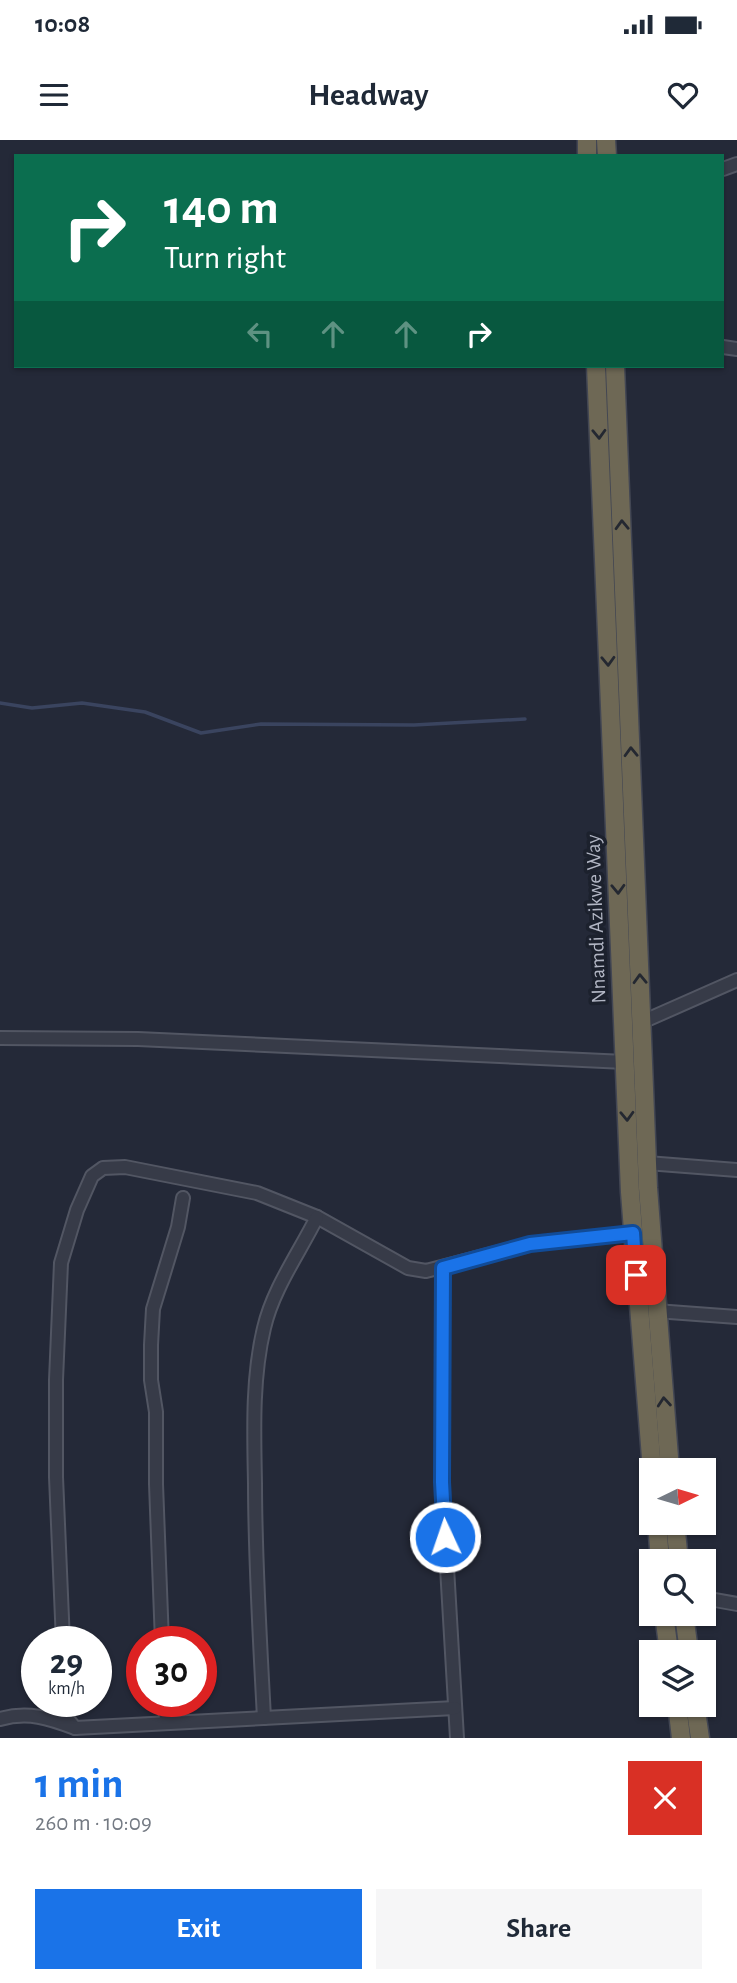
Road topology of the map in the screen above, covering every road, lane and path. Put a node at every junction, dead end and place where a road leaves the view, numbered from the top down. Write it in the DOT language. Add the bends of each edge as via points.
graph roads {
  1 [pos="596,368"];
  2 [pos="615,368"];
  3 [pos="737,980"];
  4 [pos="642,1022"];
  5 [pos="0,1038"];
  6 [pos="625,1062"];
  7 [pos="647,1163"];
  8 [pos="737,1170"];
  9 [pos="183,1198"];
  10 [pos="317,1217"];
  11 [pos="633,1233"];
  12 [pos="443,1268"];
  13 [pos="656,1311"];
  14 [pos="737,1317"];
  15 [pos="651,1458"];
  16 [pos="669,1458"];
  17 [pos="716,1600"];
  18 [pos="737,1604"];
  19 [pos="62,1626"];
  20 [pos="162,1626"];
  21 [pos="455,1708"];
  22 [pos="66,1717"];
  23 [pos="166,1717"];
  24 [pos="679,1717"];
  25 [pos="697,1717"];
  26 [pos="264,1718"];
  27 [pos="0,1720"];
  28 [pos="166,1723"];
  29 [pos="75,1728"];
  30 [pos="457,1738"];
  31 [pos="681,1738"];
  32 [pos="700,1738"];
  1 -- 6 [label="highway, Nnamdi Azikwe Way, one-way"];
  4 -- 2 [label="highway, Nnamdi Azikwe Way, one-way"];
  3 -- 4 [label="street"];
  4 -- 7 [label="highway, Nnamdi Azikwe Way"];
  5 -- 6 [label="street" via="138,1039"];
  6 -- 11 [label="highway, Nnamdi Azikwe Way, one-way"];
  7 -- 8 [label="street"];
  7 -- 13 [label="highway, Nnamdi Azikwe Way"];
  9 -- 20 [label="street" via="153,1309 151,1345"];
  10 -- 12 [label="street" via="408,1268"];
  10 -- 19 [label="street" via="257,1193 125,1167 103,1168 92,1176 61,1264 56,1477"];
  10 -- 26 [label="street" via="276,1296 264,1327 257,1368 256,1560"];
  11 -- 12 [label="street" via="530,1244"];
  11 -- 15 [label="highway, Nnamdi Azikwe Way"];
  12 -- 21 [label="street" via="442,1482"];
  13 -- 14 [label="street"];
  16 -- 13 [label="highway, Nnamdi Azikwe Way, one-way"];
  17 -- 18 [label="street"];
  21 -- 26 [label="street"];
  21 -- 30 [label="street"];
  22 -- 29 [label="street"];
  23 -- 28 [label="street"];
  24 -- 31 [label="highway"];
  25 -- 32 [label="highway"];
  26 -- 28 [label="street"];
  27 -- 29 [label="street" via="15,1715 43,1716"];
  28 -- 29 [label="street"];
}
